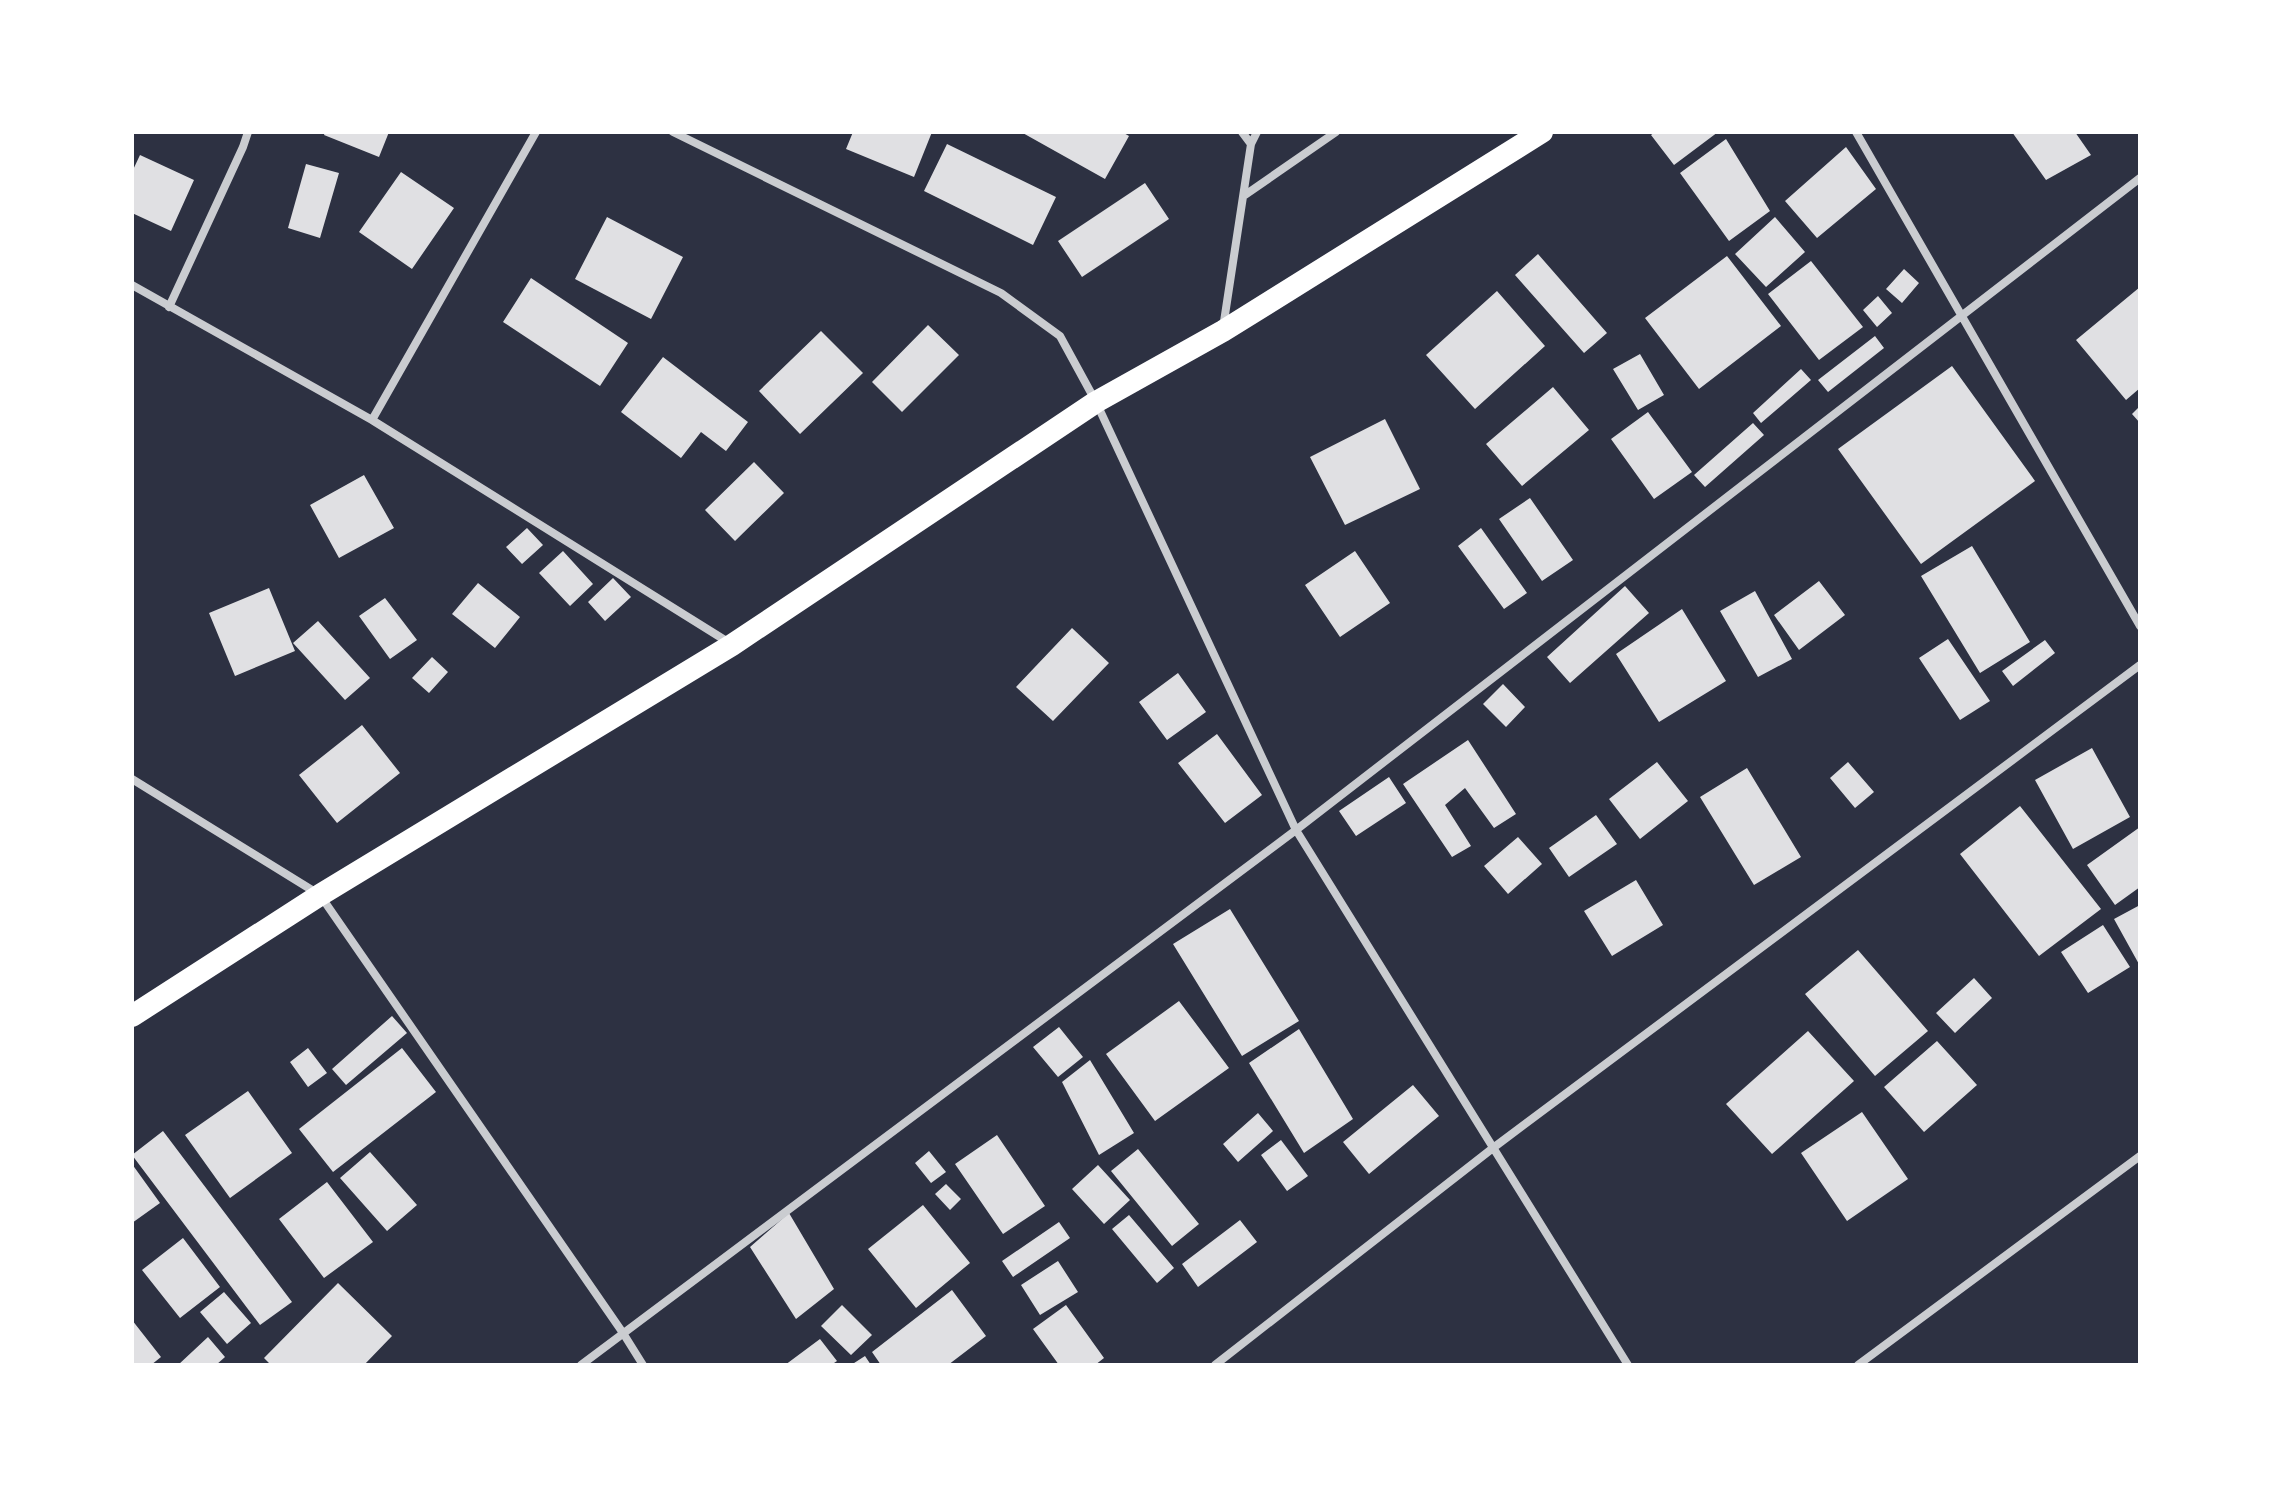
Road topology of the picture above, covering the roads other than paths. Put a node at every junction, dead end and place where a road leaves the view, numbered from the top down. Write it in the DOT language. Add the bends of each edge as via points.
graph roads {
  1 [pos="248,132"];
  2 [pos="536,132"];
  3 [pos="673,132"];
  4 [pos="1242,132"];
  5 [pos="1257,132"];
  6 [pos="1336,132"];
  7 [pos="1542,132"];
  8 [pos="1856,132"];
  9 [pos="1251,144"];
  10 [pos="2140,178"];
  11 [pos="1245,195"];
  12 [pos="132,285"];
  13 [pos="169,307"];
  14 [pos="1962,317"];
  15 [pos="1223,331"];
  16 [pos="1096,402"];
  17 [pos="372,420"];
  18 [pos="2140,626"];
  19 [pos="732,645"];
  20 [pos="2140,665"];
  21 [pos="132,779"];
  22 [pos="1296,830"];
  23 [pos="320,895"];
  24 [pos="132,1016"];
  25 [pos="1493,1148"];
  26 [pos="2140,1156"];
  27 [pos="623,1333"];
  28 [pos="581,1365"];
  29 [pos="643,1365"];
  30 [pos="1215,1365"];
  31 [pos="1628,1365"];
  32 [pos="1858,1365"];
  1 -- 13 [label="street"];
  2 -- 17 [label="street"];
  3 -- 16 [label="street" via="1001,293 1060,336"];
  4 -- 9 [label="street"];
  5 -- 9 [label="street"];
  6 -- 11 [label="street"];
  7 -- 15 [label="highway"];
  8 -- 14 [label="street"];
  9 -- 11 [label="street"];
  10 -- 14 [label="street"];
  11 -- 15 [label="street"];
  12 -- 13 [label="street"];
  13 -- 17 [label="street"];
  14 -- 18 [label="street"];
  14 -- 22 [label="street"];
  15 -- 16 [label="highway"];
  16 -- 19 [label="highway"];
  16 -- 22 [label="street"];
  17 -- 19 [label="street"];
  19 -- 23 [label="highway"];
  20 -- 25 [label="street"];
  21 -- 23 [label="street"];
  22 -- 25 [label="street"];
  22 -- 27 [label="street"];
  23 -- 24 [label="highway"];
  23 -- 27 [label="street"];
  25 -- 30 [label="street"];
  25 -- 31 [label="street"];
  26 -- 32 [label="street"];
  27 -- 28 [label="street"];
  27 -- 29 [label="street"];
}
